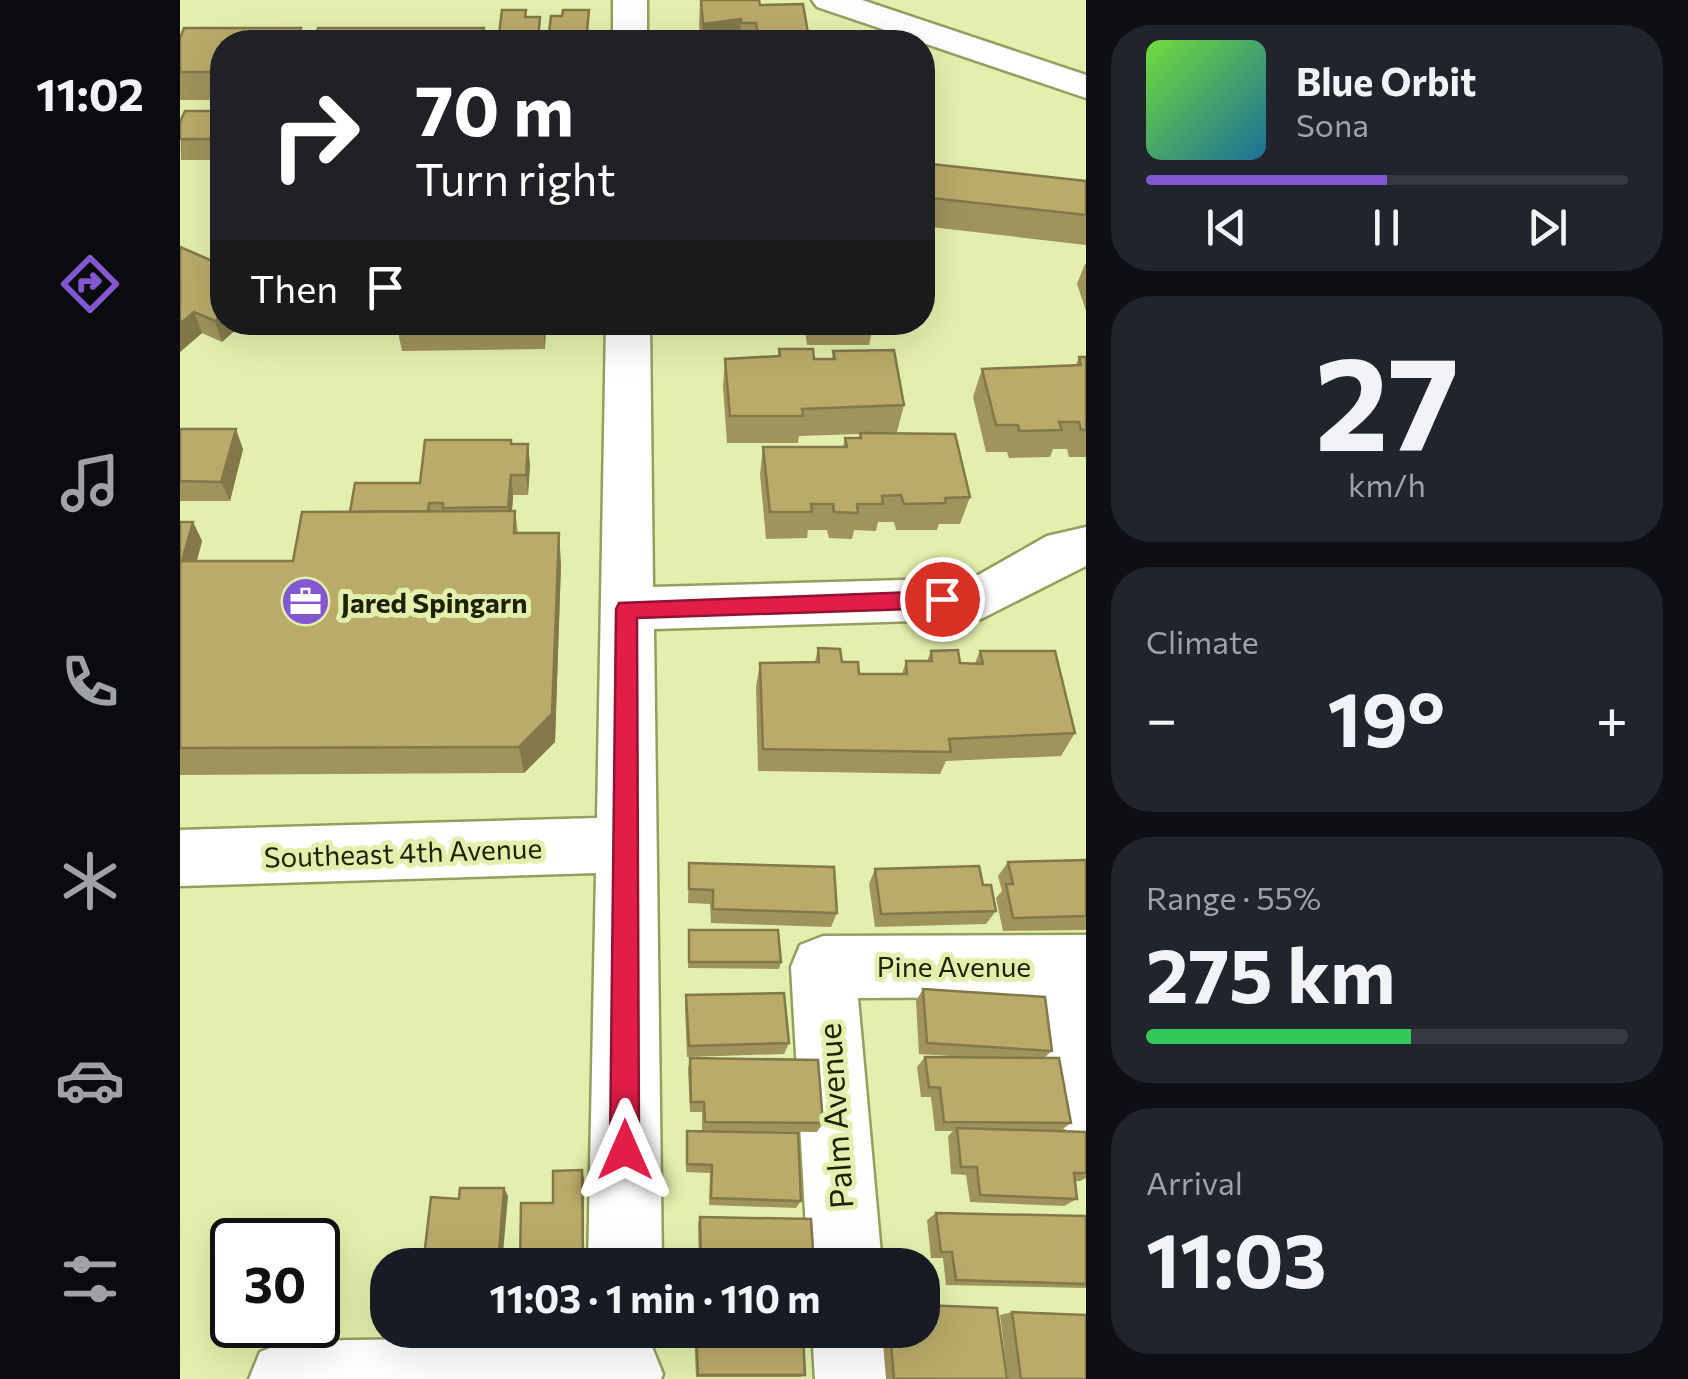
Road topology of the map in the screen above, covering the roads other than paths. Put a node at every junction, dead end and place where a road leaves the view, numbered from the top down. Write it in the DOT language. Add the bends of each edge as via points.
graph roads {
  1 [pos="630,0"];
  2 [pos="854,4"];
  3 [pos="630,30"];
  4 [pos="927,30"];
  5 [pos="935,33"];
  6 [pos="1086,87"];
  7 [pos="628,335"];
  8 [pos="1086,546"];
  9 [pos="626,609"];
  10 [pos="625,846"];
  11 [pos="180,858"];
  12 [pos="1073,966"];
  13 [pos="823,967"];
  14 [pos="1086,1104"];
  15 [pos="625,1248"];
  16 [pos="844,1248"];
  17 [pos="851,1348"];
  18 [pos="625,1361"];
  19 [pos="287,1379"];
  20 [pos="853,1379"];
  1 -- 3 [label="street"];
  2 -- 4 [label="street"];
  5 -- 6 [label="street"];
  7 -- 9 [label="street"];
  8 -- 9 [label="street" via="1065,550 981,598"];
  9 -- 10 [label="street"];
  10 -- 11 [label="street, Southeast 4th Avenue"];
  10 -- 15 [label="street"];
  12 -- 13 [label="street, Pine Avenue"];
  12 -- 14 [label="street"];
  13 -- 16 [label="street, Palm Avenue"];
  17 -- 20 [label="street"];
  18 -- 19 [label="street"];
}
